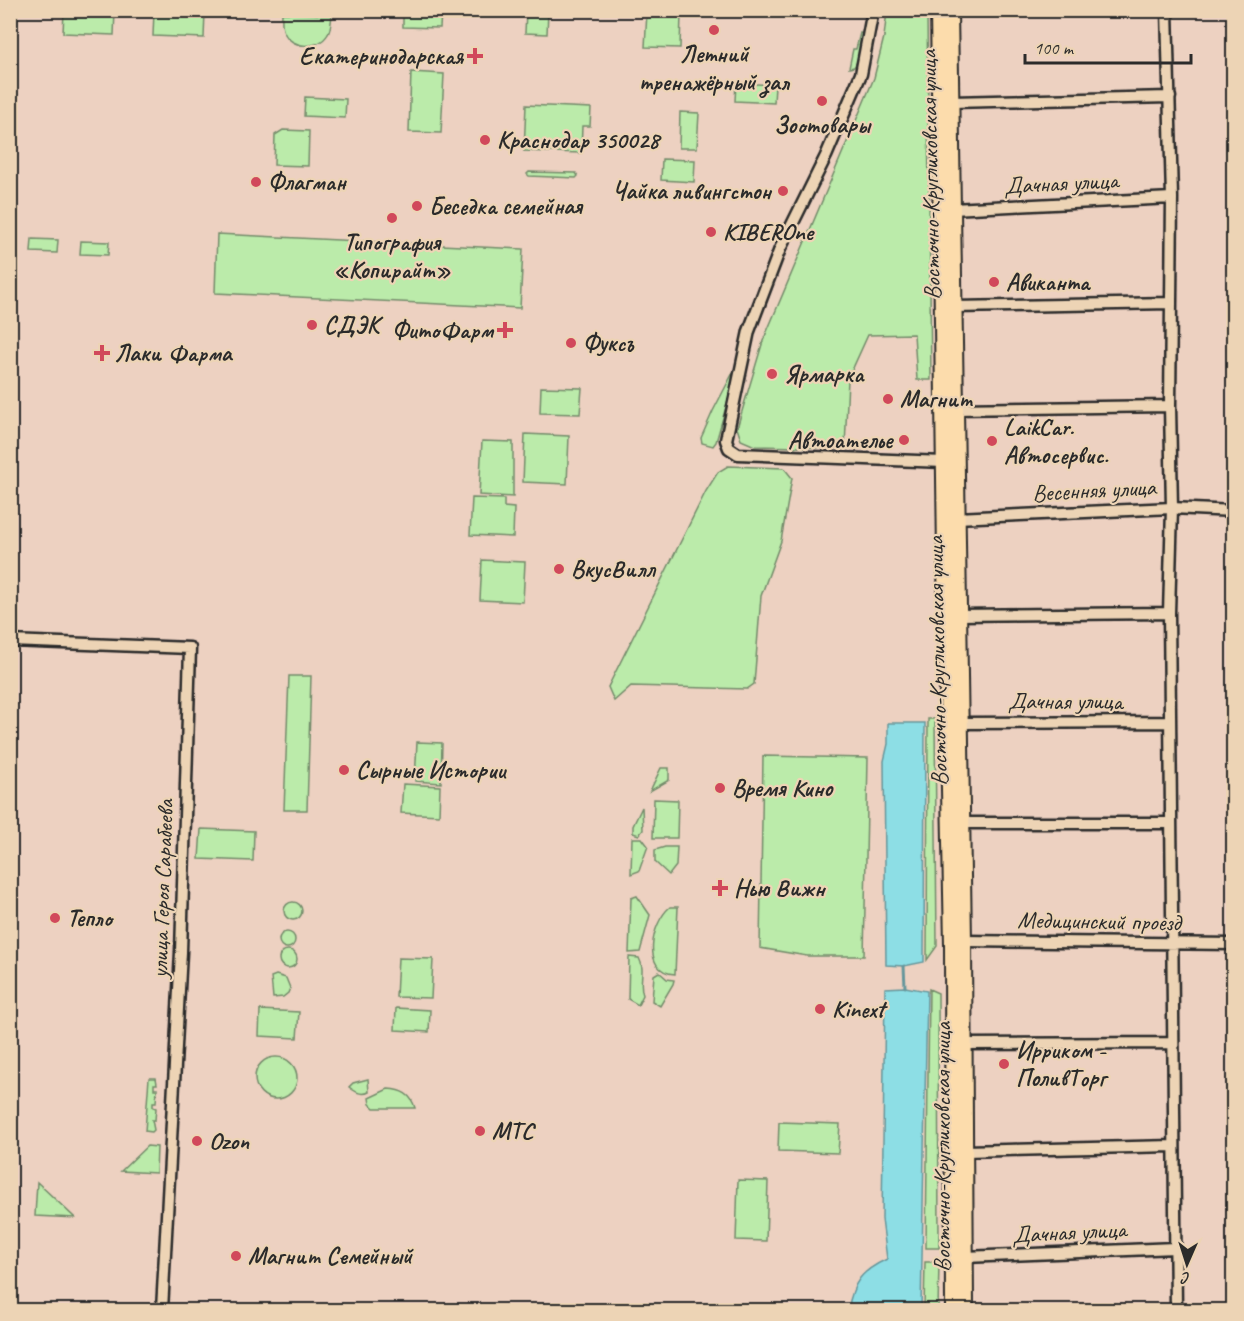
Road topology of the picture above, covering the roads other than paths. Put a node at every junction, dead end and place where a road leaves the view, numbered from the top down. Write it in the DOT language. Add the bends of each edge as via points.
graph roads {
  1 [pos="873,10"];
  2 [pos="938,10"];
  3 [pos="950,10"];
  4 [pos="1167,10"];
  5 [pos="1170,97"];
  6 [pos="951,102"];
  7 [pos="1172,198"];
  8 [pos="952,209"];
  9 [pos="1171,303"];
  10 [pos="954,307"];
  11 [pos="1170,406"];
  12 [pos="955,409"];
  13 [pos="944,462"];
  14 [pos="1172,508"];
  15 [pos="1233,511"];
  16 [pos="957,518"];
  17 [pos="1169,613"];
  18 [pos="959,615"];
  19 [pos="10,641"];
  20 [pos="1169,722"];
  21 [pos="961,723"];
  22 [pos="962,823"];
  23 [pos="1171,824"];
  24 [pos="964,941"];
  25 [pos="1172,943"];
  26 [pos="1233,944"];
  27 [pos="1173,1042"];
  28 [pos="964,1044"];
  29 [pos="1173,1146"];
  30 [pos="965,1151"];
  31 [pos="1175,1248"];
  32 [pos="965,1257"];
  33 [pos="162,1311"];
  34 [pos="952,1311"];
  35 [pos="966,1311"];
  36 [pos="1176,1311"];
  1 -- 13 [label="street" via="861,74 780,249 750,331 726,440 738,454"];
  2 -- 13 [label="main road, Восточно-Кругликовская улица"];
  3 -- 6 [label="main road, Восточно-Кругликовская улица"];
  4 -- 5 [label="street"];
  5 -- 6 [label="street"];
  5 -- 7 [label="street"];
  6 -- 8 [label="main road, Восточно-Кругликовская улица"];
  7 -- 8 [label="street, Дачная улица"];
  7 -- 9 [label="street"];
  8 -- 10 [label="main road, Восточно-Кругликовская улица"];
  9 -- 10 [label="street"];
  9 -- 11 [label="street"];
  10 -- 12 [label="main road, Восточно-Кругликовская улица"];
  11 -- 12 [label="street"];
  11 -- 14 [label="street"];
  12 -- 16 [label="main road, Восточно-Кругликовская улица"];
  13 -- 34 [label="main road, Восточно-Кругликовская улица" via="952,945"];
  14 -- 15 [label="street, Весенняя улица"];
  14 -- 16 [label="street, Весенняя улица"];
  14 -- 17 [label="street"];
  16 -- 18 [label="main road, Восточно-Кругликовская улица"];
  17 -- 18 [label="street"];
  17 -- 20 [label="street"];
  18 -- 21 [label="main road, Восточно-Кругликовская улица"];
  19 -- 33 [label="street, улица Героя Сарабеева" via="190,648 181,952"];
  20 -- 21 [label="street, Дачная улица"];
  20 -- 23 [label="street"];
  21 -- 22 [label="main road, Восточно-Кругликовская улица"];
  22 -- 23 [label="street"];
  22 -- 24 [label="main road, Восточно-Кругликовская улица"];
  23 -- 25 [label="street"];
  24 -- 25 [label="street, Медицинский проезд"];
  24 -- 28 [label="main road, Восточно-Кругликовская улица"];
  25 -- 26 [label="street, Медицинский проезд"];
  25 -- 27 [label="street"];
  27 -- 28 [label="street"];
  27 -- 29 [label="street"];
  28 -- 30 [label="main road, Восточно-Кругликовская улица"];
  29 -- 30 [label="street"];
  29 -- 31 [label="street"];
  30 -- 32 [label="main road, Восточно-Кругликовская улица"];
  31 -- 32 [label="street, Дачная улица"];
  31 -- 36 [label="street"];
  32 -- 35 [label="main road, Восточно-Кругликовская улица"];
}
